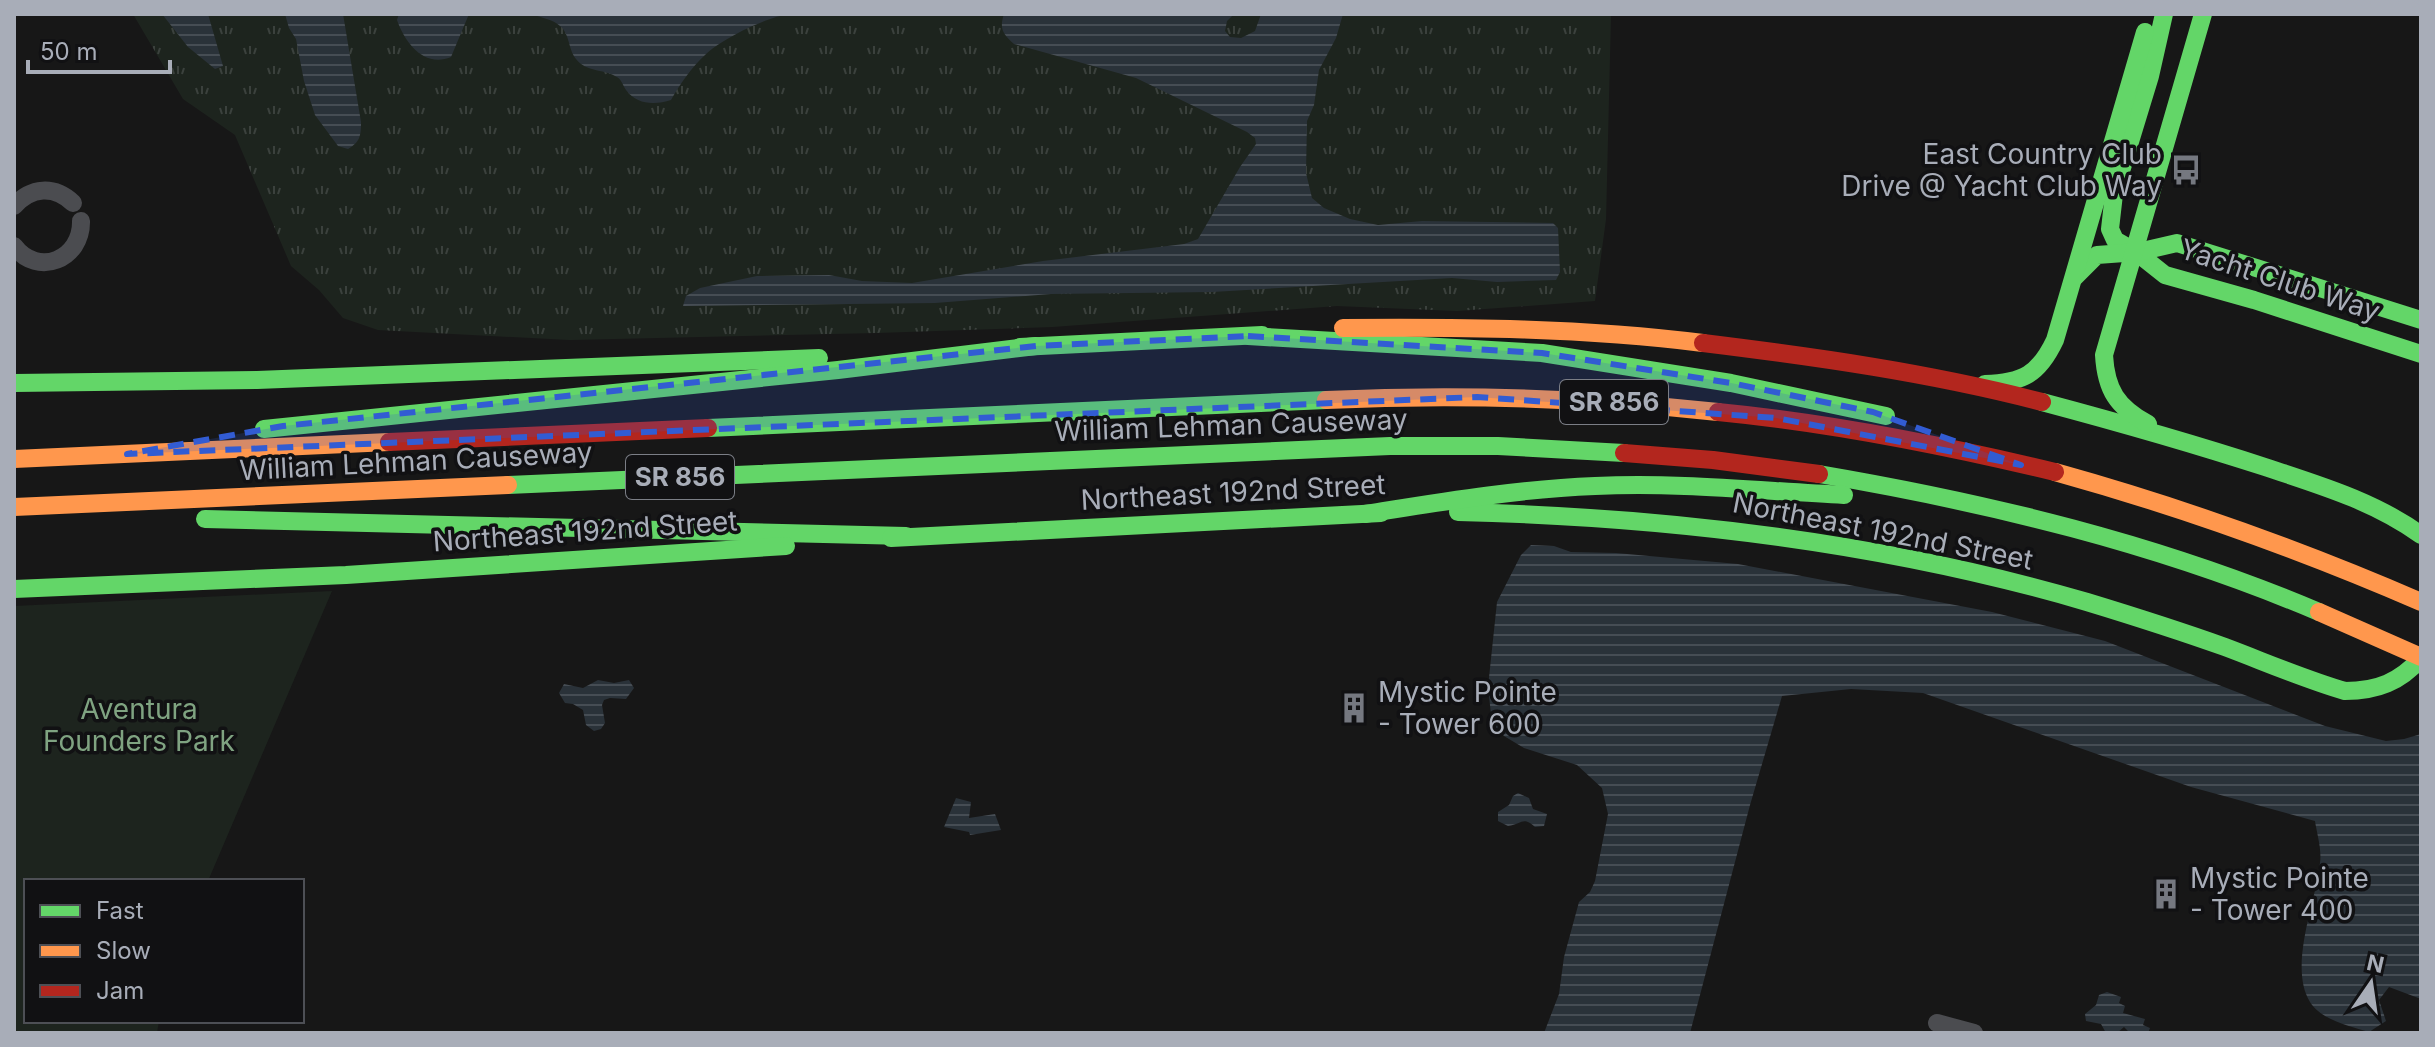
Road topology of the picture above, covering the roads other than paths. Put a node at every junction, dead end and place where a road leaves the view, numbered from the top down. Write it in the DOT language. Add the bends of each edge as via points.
graph roads {
  1 [pos="2150,14"];
  2 [pos="2164,14"];
  3 [pos="2203,14"];
  4 [pos="73,203"];
  5 [pos="14,206"];
  6 [pos="81,221"];
  7 [pos="14,246"];
  8 [pos="2136,252"];
  9 [pos="2074,279"];
  10 [pos="2421,320"];
  11 [pos="1248,336"];
  12 [pos="1036,346"];
  13 [pos="2421,354"];
  14 [pos="1952,380"];
  15 [pos="14,383"];
  16 [pos="2179,439"];
  17 [pos="127,454"];
  18 [pos="14,459"];
  19 [pos="2021,465"];
  20 [pos="1973,502"];
  21 [pos="14,507"];
  22 [pos="1365,514"];
  23 [pos="192,519"];
  24 [pos="2421,535"];
  25 [pos="906,536"];
  26 [pos="14,589"];
  27 [pos="2421,602"];
  28 [pos="2421,658"];
  29 [pos="1937,1023"];
  30 [pos="1974,1033"];
  1 -- 9 [label="main road"];
  2 -- 8 [label="main road" via="2111,215 2115,240"];
  3 -- 8 [label="main road"];
  4 -- 5 [label="street" via="44,190 22,197"];
  6 -- 7 [label="street" via="78,242 61,259 36,262"];
  8 -- 9 [label="main road" via="2091,257"];
  8 -- 10 [label="main road, Yacht Club Way" via="2177,243"];
  8 -- 13 [label="main road, Yacht Club Way" via="2165,275"];
  8 -- 16 [label="main road" via="2108,336 2105,375 2125,411"];
  9 -- 14 [label="main road" via="2051,349 2036,369 2007,383"];
  11 -- 12 [label="main road"];
  11 -- 14 [label="main road" via="1386,327 1567,330 1770,349"];
  11 -- 19 [label="main road" via="1542,353 1731,383 1873,412"];
  12 -- 15 [label="main road" via="257,380"];
  12 -- 17 [label="main road" via="283,426"];
  14 -- 16 [label="main road"];
  16 -- 24 [label="main road" via="2355,500"];
  17 -- 18 [label="main road, William Lehman Causeway / SR 856"];
  17 -- 19 [label="main road, William Lehman Causeway / SR 856" via="1477,397 1625,403 1776,418"];
  19 -- 27 [label="main road, William Lehman Causeway / SR 856" via="2147,499 2321,560"];
  20 -- 21 [label="main road, William Lehman Causeway / SR 856" via="1733,461 1586,448 1441,445"];
  20 -- 22 [label="main road" via="1634,485 1488,495"];
  20 -- 28 [label="main road, William Lehman Causeway / SR 856" via="2146,549 2303,605"];
  22 -- 25 [label="main road, Northeast 192nd Street"];
  22 -- 28 [label="main road, Northeast 192nd Street" via="1601,516 1853,549 2085,601 2345,691 2387,686"];
  23 -- 25 [label="main road"];
  25 -- 26 [label="main road, Northeast 192nd Street" via="404,571"];
  29 -- 30 [label="street"];
}
